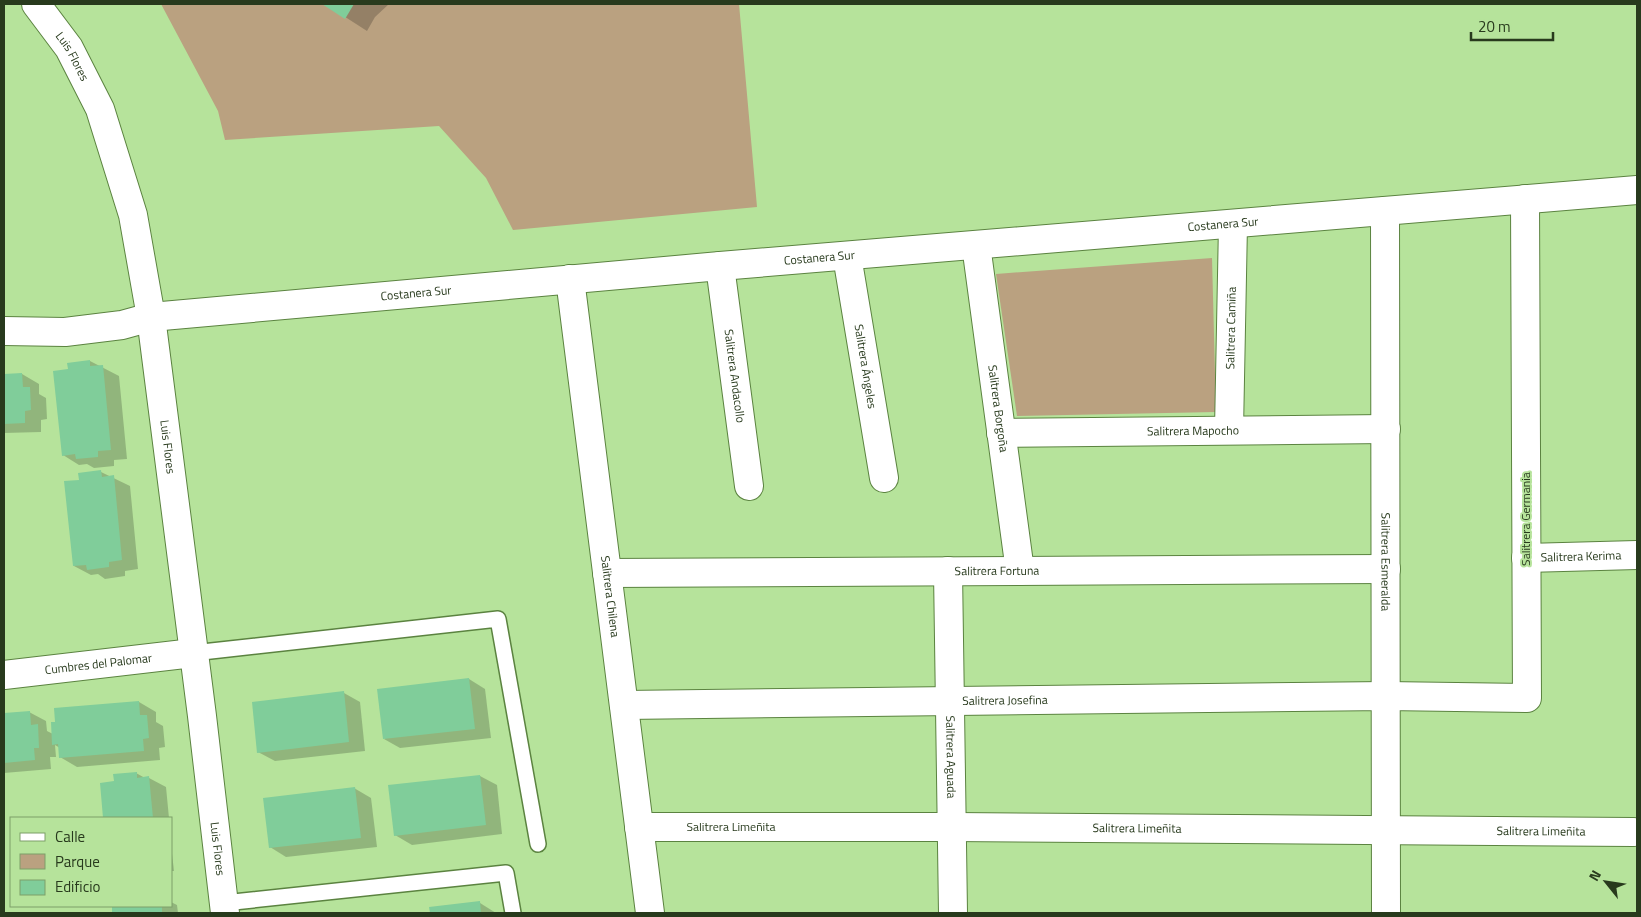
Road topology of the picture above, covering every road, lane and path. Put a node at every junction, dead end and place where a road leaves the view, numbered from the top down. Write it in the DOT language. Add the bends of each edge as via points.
graph roads {
  1 [pos="36,4"];
  2 [pos="1637,190"];
  3 [pos="1525,199"];
  4 [pos="1385,211"];
  5 [pos="1233,224"];
  6 [pos="976,245"];
  7 [pos="847,256"];
  8 [pos="720,266"];
  9 [pos="570,279"];
  10 [pos="151,317"];
  11 [pos="4,331"];
  12 [pos="1386,429"];
  13 [pos="1229,430"];
  14 [pos="1001,433"];
  15 [pos="884,478"];
  16 [pos="749,486"];
  17 [pos="1637,555"];
  18 [pos="1526,558"];
  19 [pos="1386,569"];
  20 [pos="948,571"];
  21 [pos="1020,571"];
  22 [pos="607,573"];
  23 [pos="194,653"];
  24 [pos="4,675"];
  25 [pos="1386,696"];
  26 [pos="950,700"];
  27 [pos="624,705"];
  28 [pos="639,827"];
  29 [pos="952,827"];
  30 [pos="1385,832"];
  31 [pos="1634,832"];
  32 [pos="538,844"];
  33 [pos="224,908"];
  34 [pos="513,913"];
  35 [pos="650,913"];
  36 [pos="953,913"];
  37 [pos="1386,913"];
  1 -- 10 [label="street, Luis Flores" via="70,48 100,109 133,215"];
  2 -- 3 [label="street, Costanera Sur"];
  3 -- 4 [label="street, Costanera Sur"];
  3 -- 18 [label="street, Salitrera Germania"];
  4 -- 5 [label="street, Costanera Sur"];
  4 -- 12 [label="street, Salitrera Esmeralda"];
  5 -- 6 [label="street, Costanera Sur"];
  5 -- 13 [label="street, Salitrera Camiña"];
  6 -- 7 [label="street, Costanera Sur"];
  6 -- 14 [label="street, Salitrera Borgoña"];
  7 -- 8 [label="street, Costanera Sur"];
  7 -- 15 [label="street, Salitrera Ángeles"];
  8 -- 9 [label="street, Costanera Sur"];
  8 -- 16 [label="street, Salitrera Andacollo"];
  9 -- 10 [label="street, Costanera Sur"];
  9 -- 22 [label="street, Salitrera Chilena"];
  10 -- 11 [label="street, Costanera Sur" via="122,325 65,332"];
  10 -- 23 [label="street, Luis Flores"];
  12 -- 13 [label="street, Salitrera Mapocho"];
  12 -- 19 [label="street, Salitrera Esmeralda"];
  13 -- 14 [label="street, Salitrera Mapocho"];
  14 -- 21 [label="street, Salitrera Borgoña"];
  17 -- 18 [label="street, Salitrera Kerima"];
  18 -- 25 [label="street, Salitrera Germania" via="1527,698"];
  19 -- 21 [label="street, Salitrera Fortuna"];
  19 -- 25 [label="street, Salitrera Esmeralda"];
  20 -- 21 [label="street, Salitrera Fortuna"];
  20 -- 22 [label="street, Salitrera Fortuna"];
  20 -- 26 [label="street, Salitrera Aguada"];
  22 -- 27 [label="street, Salitrera Chilena"];
  23 -- 24 [label="street, Cumbres del Palomar"];
  23 -- 32 [label="lane" via="498,619"];
  23 -- 33 [label="street, Luis Flores"];
  25 -- 26 [label="street, Salitrera Josefina"];
  25 -- 30 [label="street, Salitrera Esmeralda"];
  26 -- 27 [label="street, Salitrera Josefina"];
  26 -- 29 [label="street, Salitrera Aguada"];
  27 -- 28 [label="street, Salitrera Chilena"];
  28 -- 29 [label="street, Salitrera Limeñita"];
  28 -- 35 [label="street, Salitrera Chilena"];
  29 -- 30 [label="street, Salitrera Limeñita"];
  29 -- 36 [label="street, Salitrera Aguada"];
  30 -- 31 [label="street, Salitrera Limeñita"];
  30 -- 37 [label="street, Salitrera Esmeralda"];
  33 -- 34 [label="lane" via="506,873"];
}
